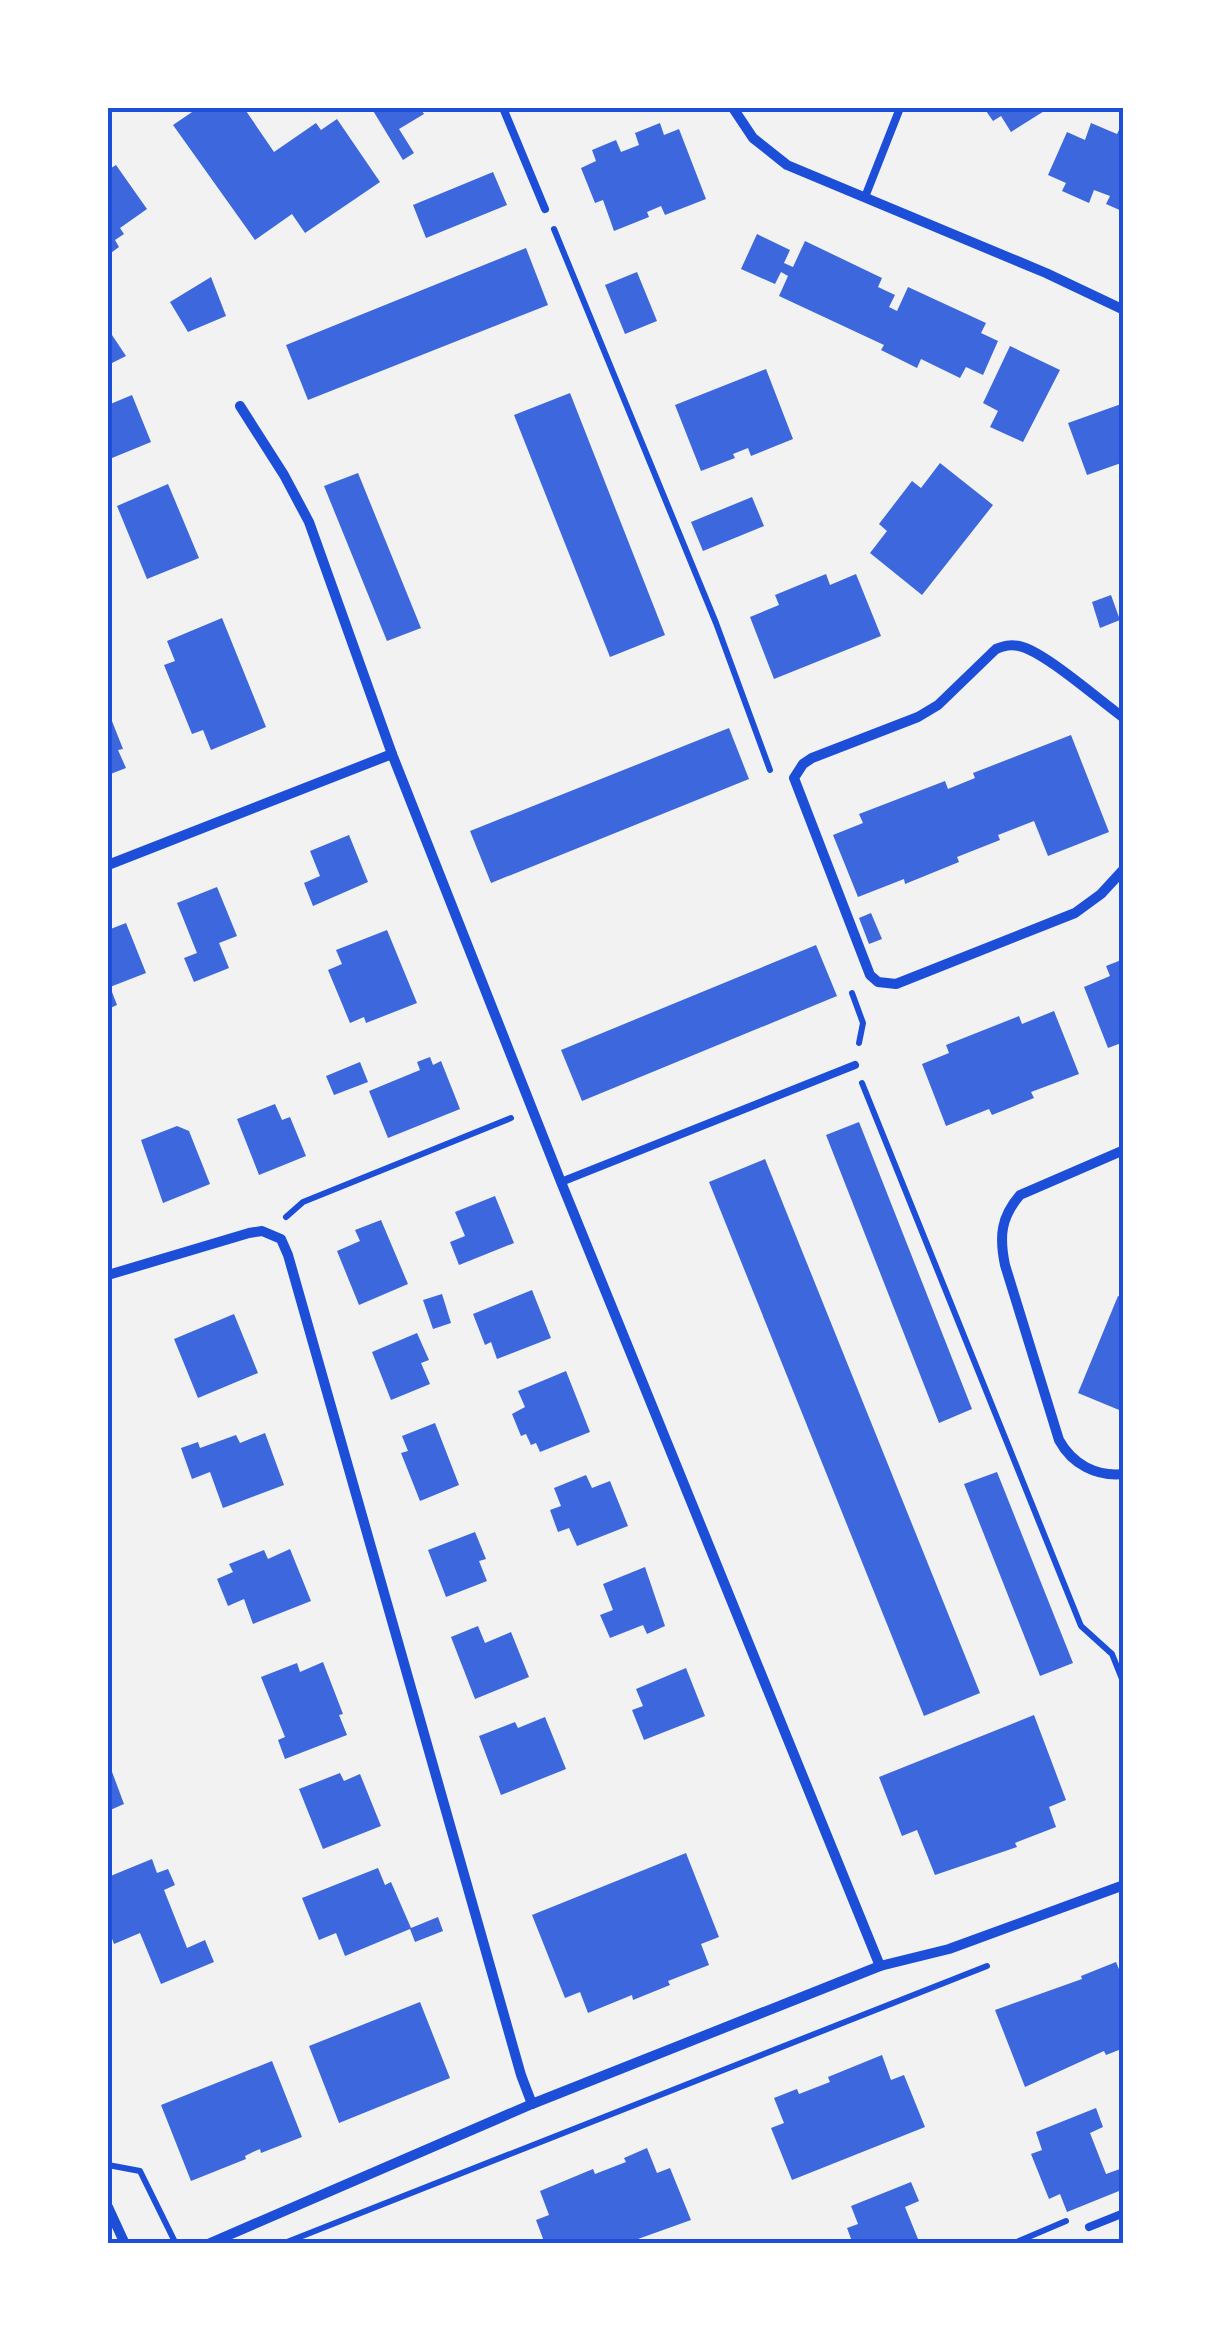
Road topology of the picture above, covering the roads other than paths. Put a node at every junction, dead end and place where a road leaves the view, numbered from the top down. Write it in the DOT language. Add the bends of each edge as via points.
graph roads {
  1 [pos="504,108"];
  2 [pos="734,108"];
  3 [pos="900,108"];
  4 [pos="866,197"];
  5 [pos="546,209"];
  6 [pos="1124,310"];
  7 [pos="240,406"];
  8 [pos="1124,718"];
  9 [pos="392,754"];
  10 [pos="108,864"];
  11 [pos="1124,869"];
  12 [pos="854,1064"];
  13 [pos="1124,1150"];
  14 [pos="562,1182"];
  15 [pos="108,1275"];
  16 [pos="1124,1474"];
  17 [pos="1124,1885"];
  18 [pos="880,1966"];
  19 [pos="532,2104"];
  20 [pos="108,2207"];
  21 [pos="1124,2213"];
  22 [pos="1089,2227"];
  23 [pos="125,2244"];
  24 [pos="208,2244"];
  1 -- 5 [label="lane"];
  2 -- 4 [label="street" via="769,154"];
  3 -- 4 [label="lane"];
  4 -- 6 [label="street"];
  7 -- 9 [label="street" via="309,522"];
  8 -- 11 [label="street" via="1038,654 1007,645 938,705 812,758 794,778 878,982 896,984 1075,913"];
  9 -- 10 [label="street"];
  9 -- 14 [label="street"];
  12 -- 14 [label="lane"];
  13 -- 16 [label="street" via="1020,1195 1008,1208 1000,1242 1067,1454 1108,1476"];
  14 -- 18 [label="street"];
  15 -- 19 [label="street" via="249,1233 272,1233 288,1254"];
  17 -- 18 [label="street" via="949,1950"];
  18 -- 19 [label="street"];
  19 -- 24 [label="street"];
  20 -- 23 [label="street"];
  21 -- 22 [label="lane"];
}
